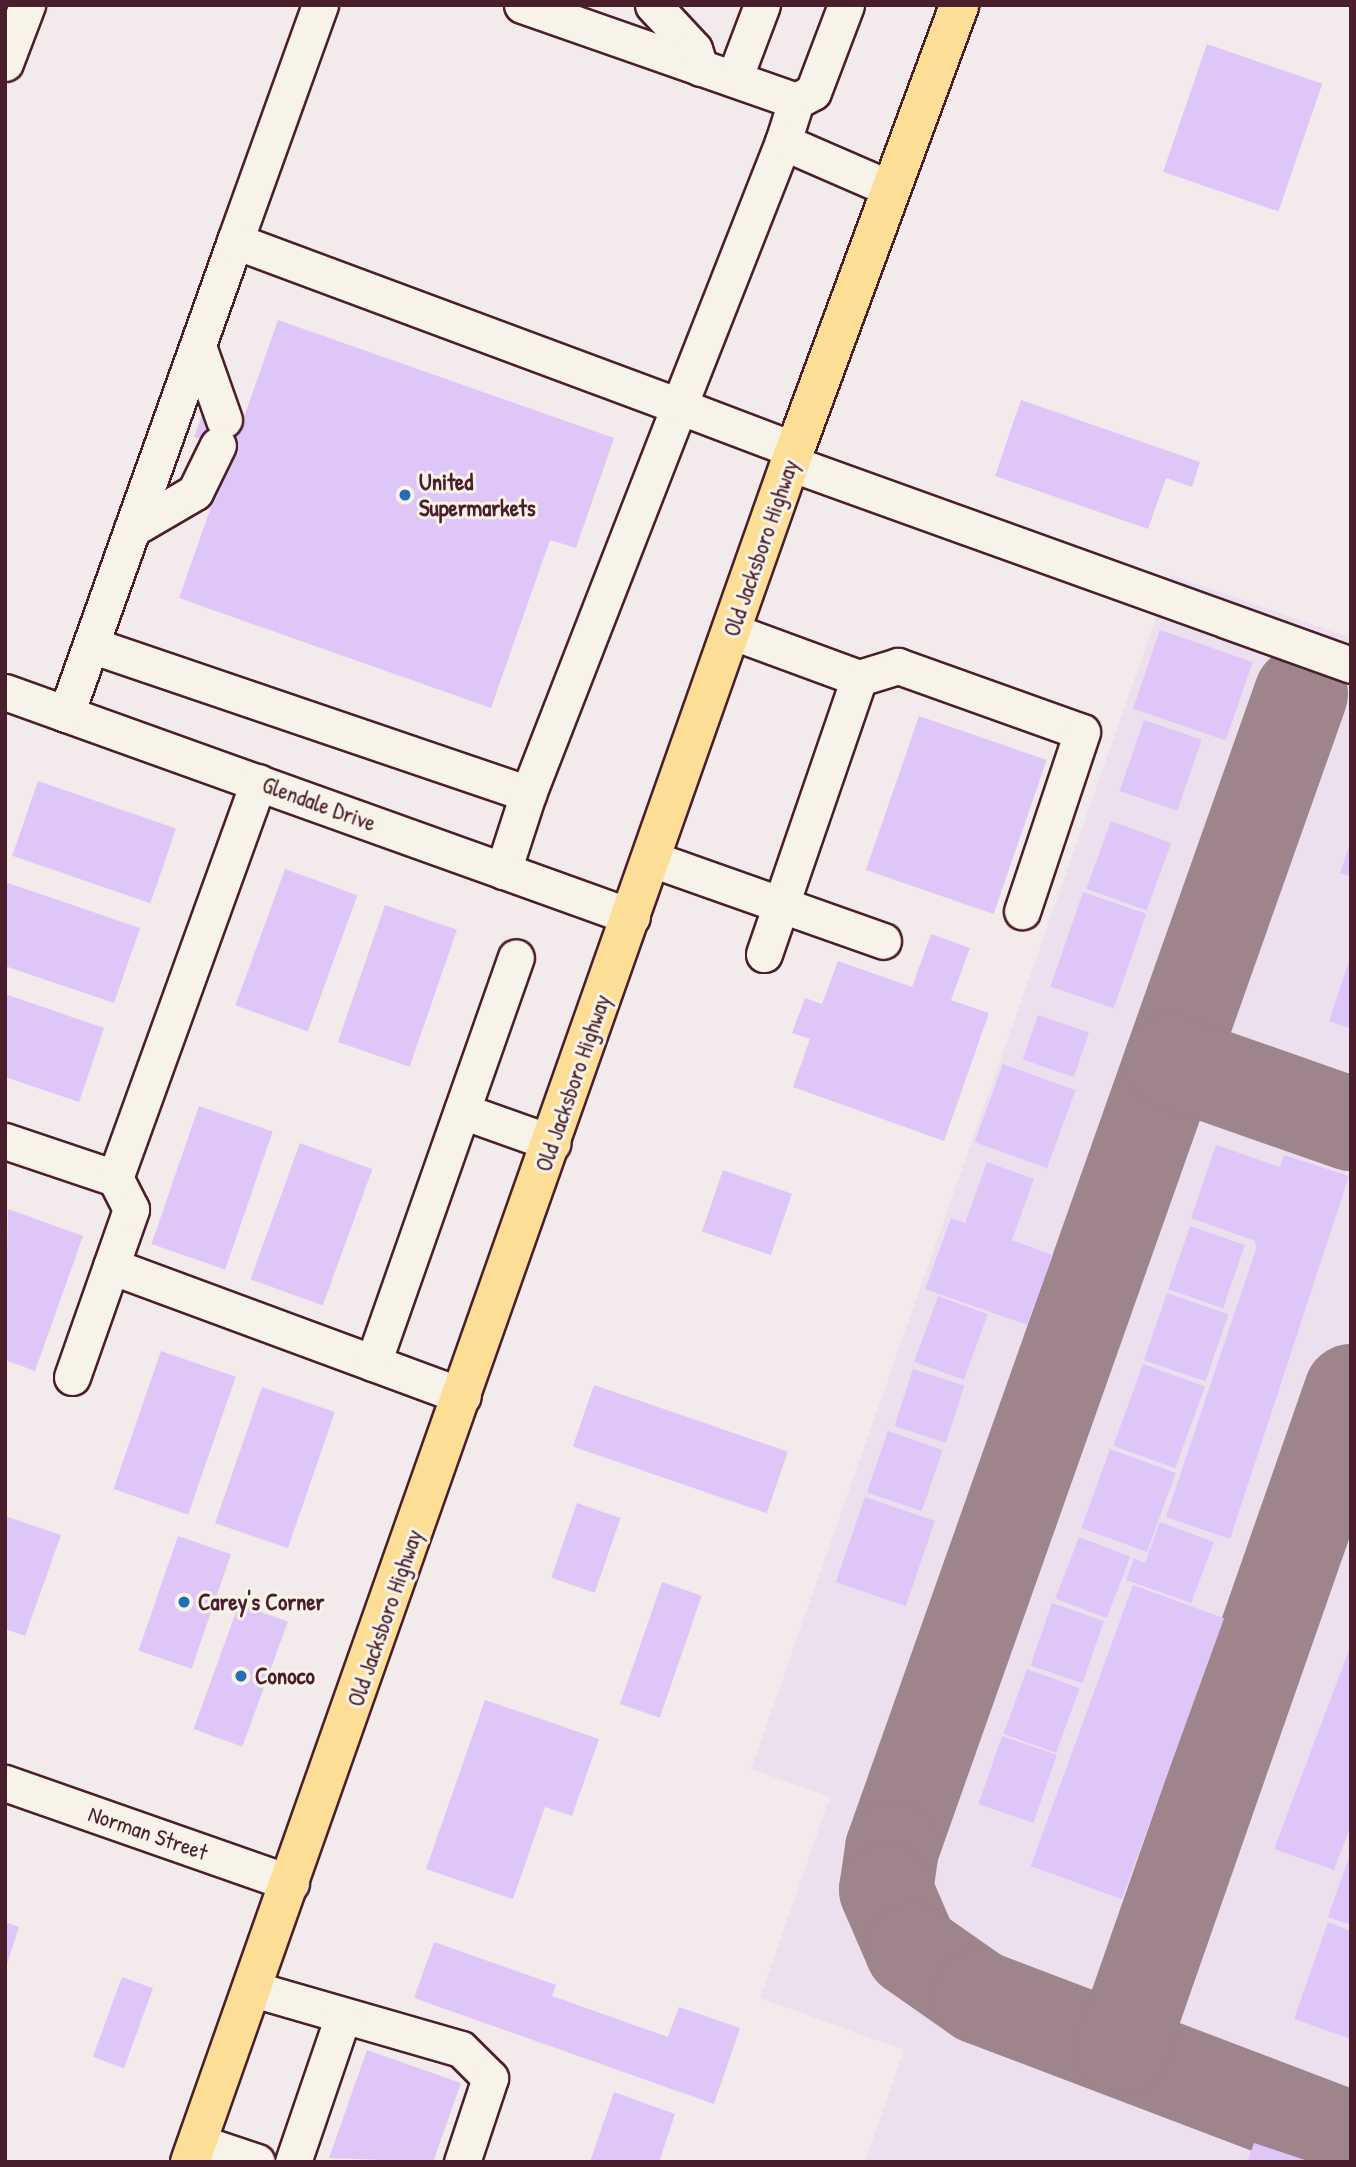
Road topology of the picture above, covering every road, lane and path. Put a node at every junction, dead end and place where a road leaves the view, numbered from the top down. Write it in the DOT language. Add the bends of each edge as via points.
graph roads {
  1 [pos="27,5"];
  2 [pos="320,5"];
  3 [pos="522,5"];
  4 [pos="653,5"];
  5 [pos="762,5"];
  6 [pos="846,5"];
  7 [pos="959,5"];
  8 [pos="5,63"];
  9 [pos="700,68"];
  10 [pos="734,79"];
  11 [pos="796,101"];
  12 [pos="783,142"];
  13 [pos="891,189"];
  14 [pos="235,241"];
  15 [pos="198,346"];
  16 [pos="679,406"];
  17 [pos="792,456"];
  18 [pos="132,529"];
  19 [pos="731,631"];
  20 [pos="90,645"];
  21 [pos="1351,665"];
  22 [pos="859,678"];
  23 [pos="5,692"];
  24 [pos="66,714"];
  25 [pos="258,782"];
  26 [pos="527,794"];
  27 [pos="652,859"];
  28 [pos="503,871"];
  29 [pos="782,905"];
  30 [pos="1022,911"];
  31 [pos="632,917"];
  32 [pos="883,941"];
  33 [pos="764,954"];
  34 [pos="516,958"];
  35 [pos="462,1111"];
  36 [pos="5,1141"];
  37 [pos="552,1143"];
  38 [pos="115,1178"];
  39 [pos="111,1266"];
  40 [pos="373,1363"];
  41 [pos="72,1377"];
  42 [pos="463,1396"];
  43 [pos="5,1783"];
  44 [pos="290,1883"];
  45 [pos="253,1989"];
  46 [pos="344,2016"];
  47 [pos="194,2152"];
  48 [pos="257,2162"];
  49 [pos="293,2162"];
  50 [pos="462,2162"];
  1 -- 8 [label="street"];
  2 -- 14 [label="street"];
  3 -- 9 [label="street"];
  4 -- 9 [label="street" via="694,48"];
  5 -- 10 [label="street"];
  6 -- 11 [label="street" via="813,92"];
  7 -- 13 [label="main road, Old Jacksboro Highway"];
  9 -- 10 [label="street"];
  10 -- 11 [label="street"];
  11 -- 12 [label="street"];
  12 -- 13 [label="street"];
  12 -- 16 [label="street"];
  13 -- 17 [label="main road, Old Jacksboro Highway"];
  14 -- 15 [label="street"];
  14 -- 16 [label="street"];
  15 -- 18 [label="street"];
  15 -- 18 [label="street" via="221,433 195,492"];
  16 -- 17 [label="street"];
  16 -- 26 [label="street"];
  17 -- 19 [label="main road, Old Jacksboro Highway"];
  17 -- 21 [label="street"];
  18 -- 20 [label="street"];
  19 -- 22 [label="street"];
  19 -- 27 [label="main road, Old Jacksboro Highway"];
  20 -- 24 [label="street"];
  20 -- 26 [label="street"];
  22 -- 29 [label="street"];
  22 -- 30 [label="street" via="898,666 1082,732"];
  23 -- 24 [label="street, Glendale Drive"];
  24 -- 25 [label="street, Glendale Drive"];
  25 -- 28 [label="street, Glendale Drive"];
  25 -- 38 [label="street"];
  26 -- 28 [label="street"];
  27 -- 29 [label="street"];
  27 -- 31 [label="main road, Old Jacksboro Highway"];
  28 -- 31 [label="street, Glendale Drive"];
  29 -- 32 [label="street"];
  29 -- 33 [label="street"];
  31 -- 37 [label="main road, Old Jacksboro Highway"];
  34 -- 35 [label="street"];
  35 -- 37 [label="street"];
  35 -- 40 [label="street"];
  36 -- 38 [label="street"];
  37 -- 42 [label="main road, Old Jacksboro Highway"];
  38 -- 39 [label="street" via="131,1209"];
  39 -- 40 [label="street"];
  39 -- 41 [label="street"];
  40 -- 42 [label="street"];
  42 -- 44 [label="main road, Old Jacksboro Highway"];
  43 -- 44 [label="street, Norman Street"];
  44 -- 45 [label="main road, Old Jacksboro Highway"];
  45 -- 46 [label="street"];
  45 -- 47 [label="main road, Old Jacksboro Highway"];
  46 -- 49 [label="street"];
  46 -- 50 [label="street" via="460,2049 490,2078"];
  47 -- 48 [label="street"];
}
